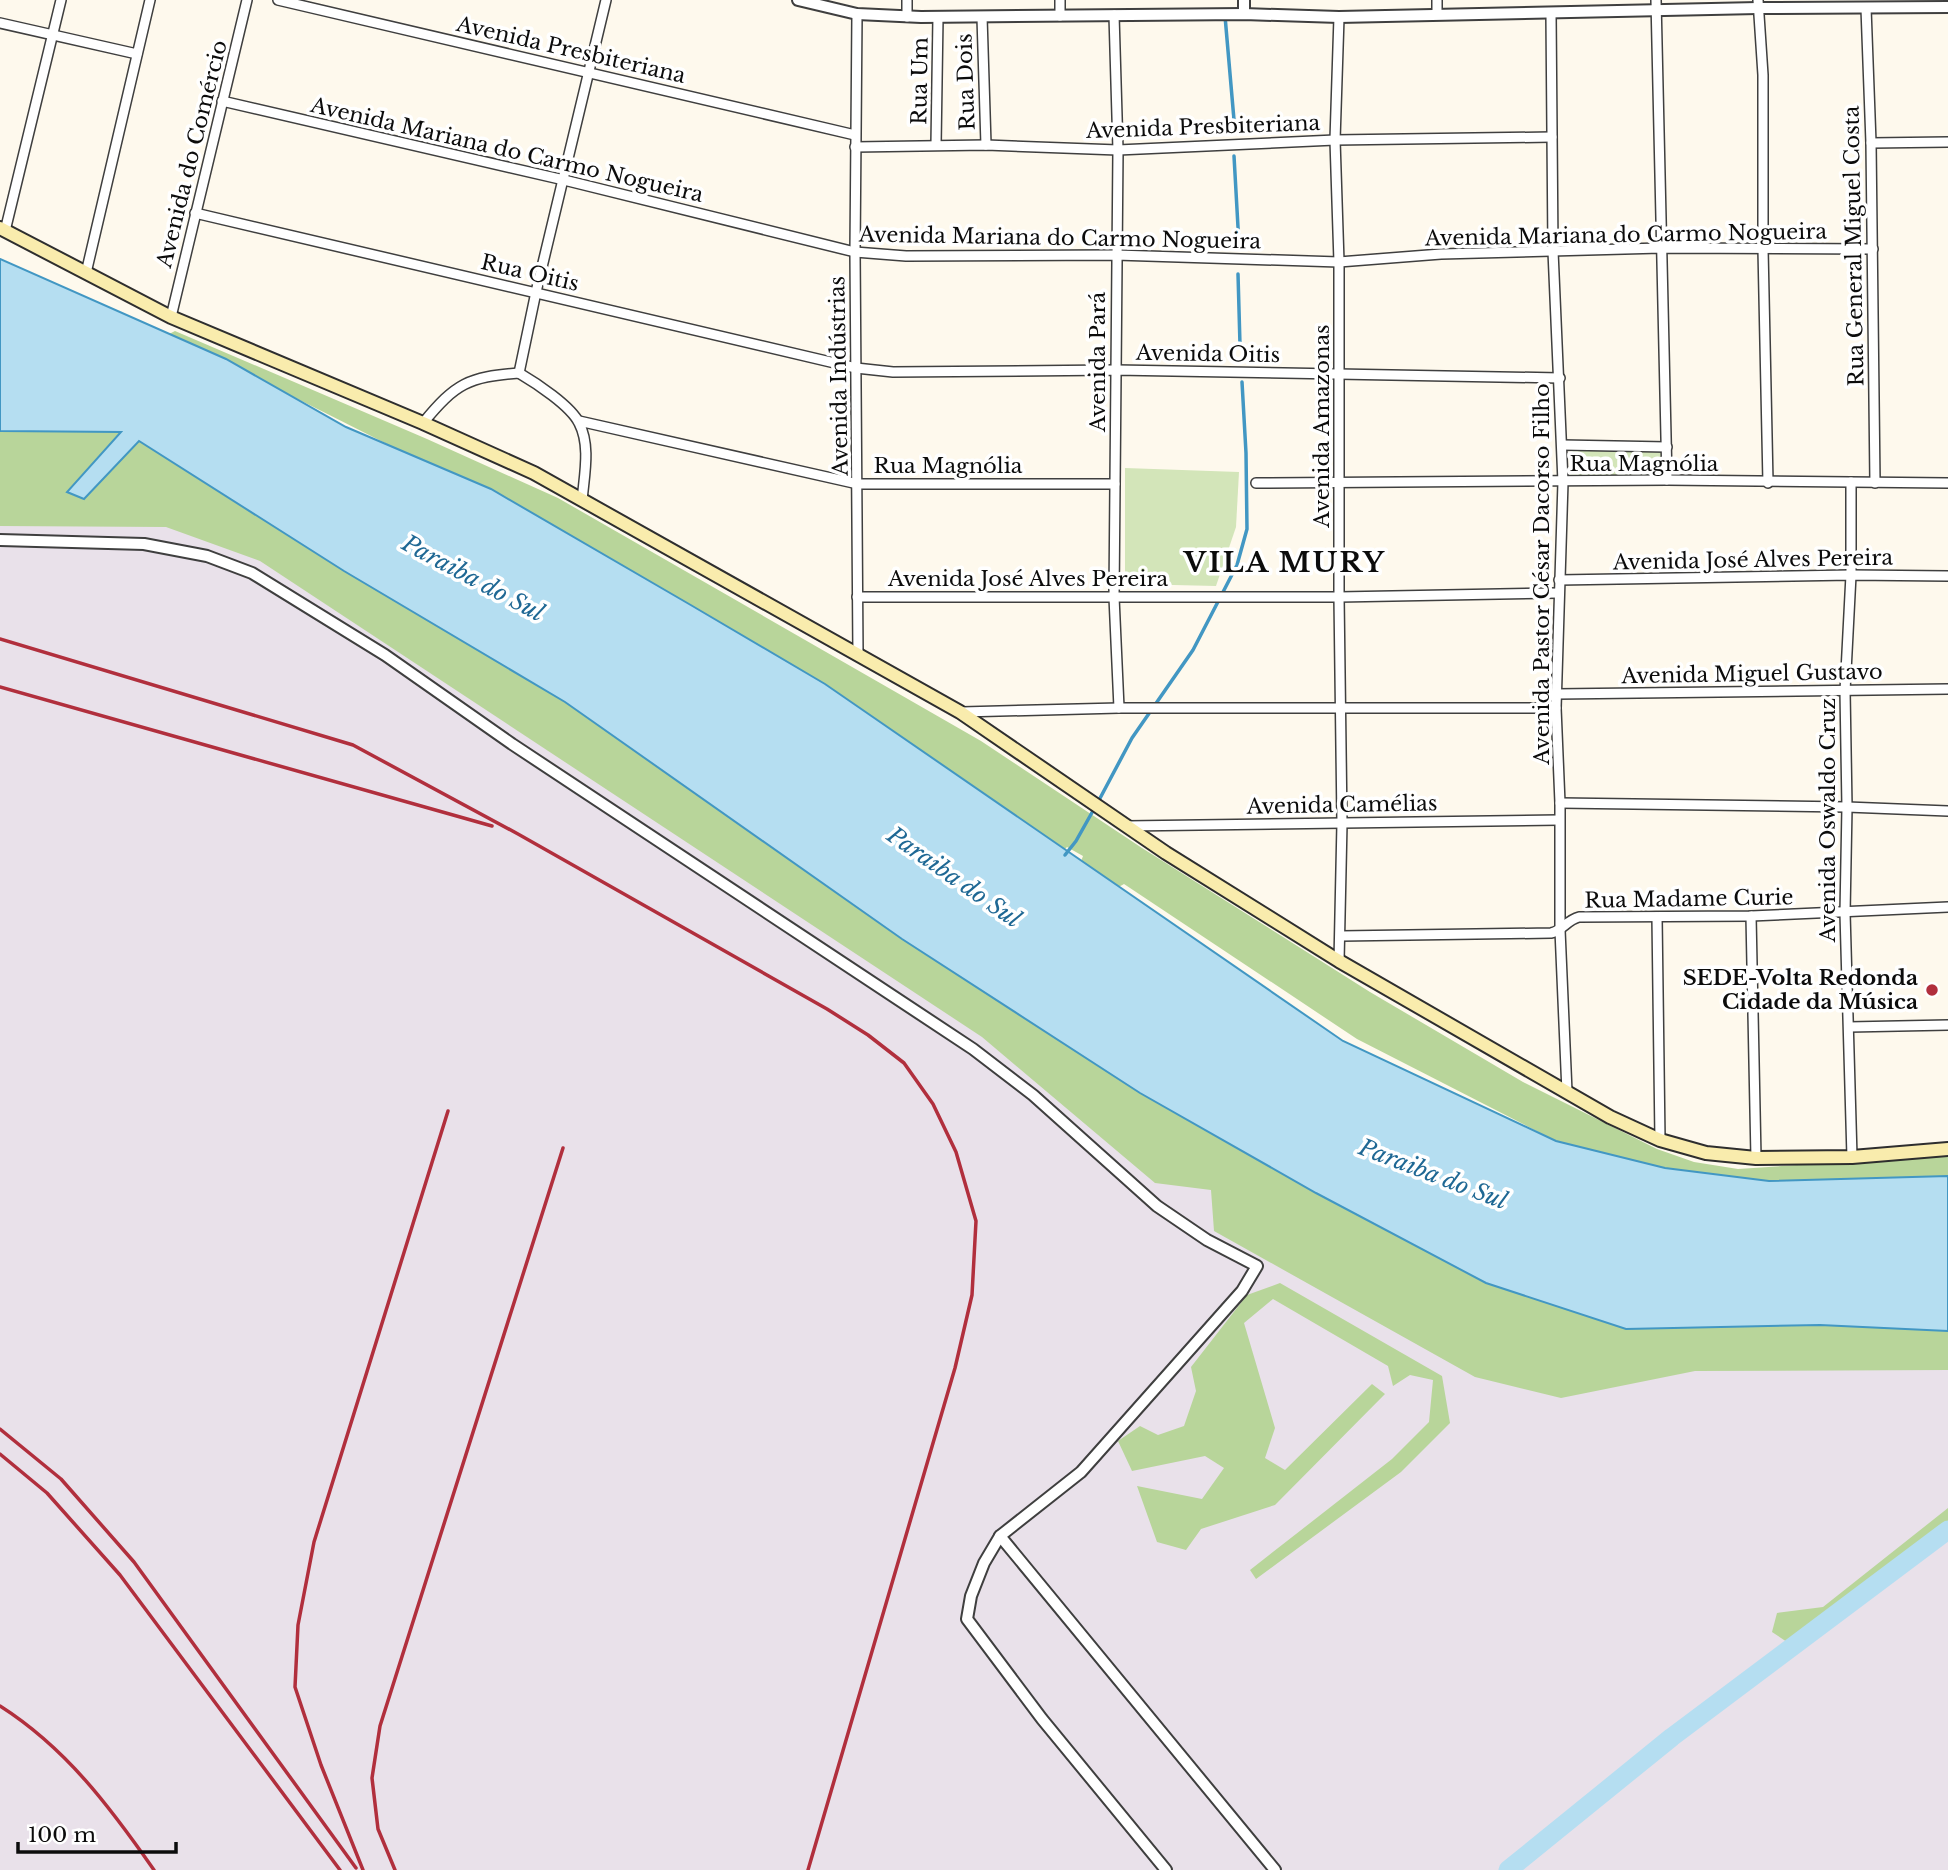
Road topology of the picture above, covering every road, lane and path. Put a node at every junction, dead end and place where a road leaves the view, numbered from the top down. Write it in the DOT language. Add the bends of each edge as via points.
graph roads {
  1 [pos="61,0"];
  2 [pos="150,0"];
  3 [pos="247,0"];
  4 [pos="278,0"];
  5 [pos="607,0"];
  6 [pos="798,0"];
  7 [pos="907,0"];
  8 [pos="1060,0"];
  9 [pos="1227,0"];
  10 [pos="1244,0"];
  11 [pos="1437,0"];
  12 [pos="1758,4"];
  13 [pos="1773,4"];
  14 [pos="1656,5"];
  15 [pos="1948,7"];
  16 [pos="1866,8"];
  17 [pos="857,14"];
  18 [pos="1227,14"];
  19 [pos="1244,14"];
  20 [pos="1437,14"];
  21 [pos="1551,14"];
  22 [pos="1114,15"];
  23 [pos="1060,16"];
  24 [pos="907,17"];
  25 [pos="939,17"];
  26 [pos="982,17"];
  27 [pos="1339,17"];
  28 [pos="0,23"];
  29 [pos="52,36"];
  30 [pos="136,54"];
  31 [pos="588,73"];
  32 [pos="222,101"];
  33 [pos="856,135"];
  34 [pos="1552,137"];
  35 [pos="1335,139"];
  36 [pos="1948,142"];
  37 [pos="1871,144"];
  38 [pos="936,145"];
  39 [pos="986,145"];
  40 [pos="855,147"];
  41 [pos="1118,150"];
  42 [pos="564,180"];
  43 [pos="195,213"];
  44 [pos="3,229"];
  45 [pos="1661,248"];
  46 [pos="1762,249"];
  47 [pos="1873,249"];
  48 [pos="1553,251"];
  49 [pos="855,252"];
  50 [pos="1116,255"];
  51 [pos="1339,262"];
  52 [pos="86,273"];
  53 [pos="536,292"];
  54 [pos="171,317"];
  55 [pos="856,368"];
  56 [pos="1116,370"];
  57 [pos="519,373"];
  58 [pos="1340,374"];
  59 [pos="1560,378"];
  60 [pos="579,421"];
  61 [pos="424,423"];
  62 [pos="1562,445"];
  63 [pos="1667,447"];
  64 [pos="1667,480"];
  65 [pos="1339,482"];
  66 [pos="1563,482"];
  67 [pos="1851,482"];
  68 [pos="1256,483"];
  69 [pos="1769,483"];
  70 [pos="1875,483"];
  71 [pos="1948,483"];
  72 [pos="858,484"];
  73 [pos="1115,484"];
  74 [pos="582,501"];
  75 [pos="0,540"];
  76 [pos="1851,575"];
  77 [pos="1948,576"];
  78 [pos="1559,580"];
  79 [pos="1558,593"];
  80 [pos="857,597"];
  81 [pos="1114,597"];
  82 [pos="1339,597"];
  83 [pos="858,654"];
  84 [pos="1948,689"];
  85 [pos="1845,691"];
  86 [pos="1557,694"];
  87 [pos="1341,707"];
  88 [pos="1119,708"];
  89 [pos="1556,708"];
  90 [pos="960,712"];
  91 [pos="1560,803"];
  92 [pos="1847,807"];
  93 [pos="1948,811"];
  94 [pos="1559,820"];
  95 [pos="1342,823"];
  96 [pos="1125,826"];
  97 [pos="1948,906"];
  98 [pos="1845,913"];
  99 [pos="1751,916"];
  100 [pos="1657,917"];
  101 [pos="1560,930"];
  102 [pos="1341,936"];
  103 [pos="1339,961"];
  104 [pos="1948,1025"];
  105 [pos="1849,1027"];
  106 [pos="1567,1092"];
  107 [pos="1660,1140"];
  108 [pos="1948,1149"];
  109 [pos="1853,1157"];
  110 [pos="1756,1158"];
  111 [pos="1000,1536"];
  112 [pos="1166,1870"];
  113 [pos="1275,1870"];
  1 -- 29 [label="street"];
  2 -- 30 [label="street"];
  3 -- 32 [label="street, Avenida do Comércio"];
  4 -- 31 [label="street, Avenida Presbiteriana"];
  5 -- 31 [label="street"];
  6 -- 17 [label="street"];
  7 -- 24 [label="street"];
  8 -- 23 [label="street"];
  9 -- 18 [label="street"];
  10 -- 19 [label="street"];
  11 -- 20 [label="street"];
  12 -- 13 [label="street"];
  12 -- 14 [label="street"];
  12 -- 46 [label="street" via="1763,75"];
  13 -- 16 [label="street"];
  14 -- 21 [label="street"];
  14 -- 45 [label="street"];
  15 -- 16 [label="street"];
  16 -- 37 [label="street, Rua General Miguel Costa"];
  17 -- 24 [label="street"];
  17 -- 33 [label="street, Avenida Indústrias"];
  18 -- 19 [label="street"];
  18 -- 22 [label="street"];
  19 -- 27 [label="street"];
  20 -- 21 [label="street"];
  20 -- 27 [label="street"];
  21 -- 34 [label="street, Avenida Pastor César Dacorso Filho"];
  22 -- 23 [label="street"];
  22 -- 41 [label="street, Avenida Pará"];
  23 -- 26 [label="street"];
  24 -- 25 [label="street"];
  25 -- 26 [label="street"];
  25 -- 38 [label="street, Rua Um"];
  26 -- 39 [label="street, Rua Dois"];
  27 -- 35 [label="street, Avenida Amazonas"];
  28 -- 29 [label="street"];
  29 -- 30 [label="street"];
  29 -- 44 [label="street"];
  30 -- 52 [label="street"];
  31 -- 33 [label="street, Avenida Presbiteriana"];
  31 -- 42 [label="street"];
  32 -- 42 [label="street, Avenida Mariana do Carmo Nogueira"];
  32 -- 43 [label="street, Avenida do Comércio"];
  33 -- 40 [label="street, Avenida Indústrias"];
  34 -- 35 [label="street, Avenida Presbiteriana"];
  34 -- 48 [label="street, Avenida Pastor César Dacorso Filho"];
  35 -- 41 [label="street, Avenida Presbiteriana"];
  35 -- 51 [label="street, Avenida Amazonas"];
  36 -- 37 [label="street"];
  37 -- 47 [label="street, Rua General Miguel Costa"];
  38 -- 39 [label="street, Avenida Presbiteriana"];
  38 -- 40 [label="street, Avenida Presbiteriana"];
  39 -- 41 [label="street, Avenida Presbiteriana"];
  40 -- 49 [label="street, Avenida Indústrias"];
  41 -- 50 [label="street, Avenida Pará"];
  42 -- 49 [label="street, Avenida Mariana do Carmo Nogueira"];
  42 -- 53 [label="street"];
  43 -- 53 [label="street, Rua Oitis"];
  43 -- 54 [label="street, Avenida do Comércio"];
  44 -- 52 [label="main road"];
  45 -- 46 [label="street, Avenida Mariana do Carmo Nogueira"];
  45 -- 48 [label="street, Avenida Mariana do Carmo Nogueira"];
  45 -- 63 [label="street"];
  46 -- 47 [label="street, Avenida Mariana do Carmo Nogueira"];
  46 -- 69 [label="street"];
  47 -- 70 [label="street, Rua General Miguel Costa"];
  48 -- 51 [label="street, Avenida Mariana do Carmo Nogueira"];
  48 -- 59 [label="street, Avenida Pastor César Dacorso Filho"];
  49 -- 50 [label="street, Avenida Mariana do Carmo Nogueira"];
  49 -- 55 [label="street, Avenida Indústrias"];
  50 -- 51 [label="street, Avenida Mariana do Carmo Nogueira"];
  50 -- 56 [label="street, Avenida Pará"];
  51 -- 58 [label="street, Avenida Amazonas"];
  52 -- 54 [label="main road"];
  53 -- 55 [label="street, Rua Oitis"];
  53 -- 57 [label="street"];
  54 -- 61 [label="main road"];
  55 -- 56 [label="street, Avenida Oitis" via="893,372"];
  55 -- 72 [label="street, Avenida Indústrias"];
  56 -- 58 [label="street, Avenida Oitis"];
  56 -- 73 [label="street, Avenida Pará"];
  57 -- 60 [label="street"];
  57 -- 61 [label="street" via="467,382 447,396"];
  58 -- 59 [label="street, Avenida Oitis"];
  58 -- 65 [label="street, Avenida Amazonas"];
  59 -- 62 [label="street, Avenida Pastor César Dacorso Filho"];
  60 -- 72 [label="street, Rua Magnólia"];
  60 -- 74 [label="street" via="586,458"];
  61 -- 74 [label="main road"];
  62 -- 63 [label="street"];
  62 -- 66 [label="street, Avenida Pastor César Dacorso Filho"];
  63 -- 64 [label="street"];
  64 -- 66 [label="street, Rua Magnólia"];
  64 -- 69 [label="street, Rua Magnólia"];
  65 -- 66 [label="street, Rua Magnólia"];
  65 -- 68 [label="street, Rua Magnólia"];
  65 -- 82 [label="street, Avenida Amazonas"];
  66 -- 78 [label="street, Avenida Pastor César Dacorso Filho"];
  67 -- 69 [label="street, Rua Magnólia"];
  67 -- 70 [label="street, Rua Magnólia"];
  67 -- 76 [label="street, Avenida Oswaldo Cruz"];
  70 -- 71 [label="street, Rua Magnólia"];
  72 -- 73 [label="street, Rua Magnólia"];
  72 -- 80 [label="street, Avenida Indústrias"];
  73 -- 81 [label="street, Avenida Pará"];
  74 -- 83 [label="main road"];
  75 -- 111 [label="street" via="144,544 207,556 263,580 385,656 973,1049 1033,1095 1157,1206 1257,1266 1242,1292 1081,1472"];
  76 -- 77 [label="street, Avenida José Alves Pereira"];
  76 -- 78 [label="street, Avenida José Alves Pereira"];
  76 -- 85 [label="street, Avenida Oswaldo Cruz"];
  78 -- 79 [label="street, Avenida Pastor César Dacorso Filho"];
  79 -- 82 [label="street"];
  79 -- 86 [label="street, Avenida Pastor César Dacorso Filho"];
  80 -- 81 [label="street, Avenida José Alves Pereira"];
  80 -- 83 [label="street, Avenida Indústrias"];
  81 -- 82 [label="street, Avenida José Alves Pereira"];
  81 -- 88 [label="street, Avenida Pará"];
  82 -- 87 [label="street, Avenida Amazonas"];
  83 -- 90 [label="main road"];
  84 -- 85 [label="street, Avenida Miguel Gustavo"];
  85 -- 86 [label="street, Avenida Miguel Gustavo"];
  85 -- 92 [label="street, Avenida Oswaldo Cruz"];
  86 -- 89 [label="street, Avenida Pastor César Dacorso Filho"];
  87 -- 88 [label="street"];
  87 -- 89 [label="street"];
  87 -- 95 [label="street, Avenida Amazonas"];
  88 -- 90 [label="street"];
  89 -- 91 [label="street, Avenida Pastor César Dacorso Filho"];
  90 -- 96 [label="main road"];
  91 -- 92 [label="street"];
  91 -- 94 [label="street, Avenida Pastor César Dacorso Filho"];
  92 -- 93 [label="street"];
  92 -- 98 [label="street, Avenida Oswaldo Cruz"];
  94 -- 95 [label="street, Avenida Camélias"];
  94 -- 101 [label="street, Avenida Pastor César Dacorso Filho"];
  95 -- 96 [label="street, Avenida Camélias"];
  95 -- 102 [label="street, Avenida Amazonas"];
  96 -- 103 [label="main road"];
  97 -- 98 [label="street, Rua Madame Curie"];
  98 -- 99 [label="street, Rua Madame Curie"];
  98 -- 105 [label="street, Avenida Oswaldo Cruz"];
  99 -- 100 [label="street, Rua Madame Curie"];
  99 -- 110 [label="street"];
  100 -- 101 [label="street, Rua Madame Curie" via="1577,917"];
  100 -- 107 [label="street"];
  101 -- 102 [label="street, Rua Madame Curie"];
  101 -- 106 [label="street, Avenida Pastor César Dacorso Filho"];
  102 -- 103 [label="street, Avenida Amazonas"];
  103 -- 106 [label="main road"];
  104 -- 105 [label="street"];
  105 -- 109 [label="street, Avenida Oswaldo Cruz"];
  106 -- 107 [label="main road"];
  107 -- 110 [label="main road" via="1706,1153"];
  108 -- 109 [label="main road"];
  109 -- 110 [label="main road"];
  111 -- 112 [label="street" via="984,1563 967,1619"];
  111 -- 113 [label="street"];
}
